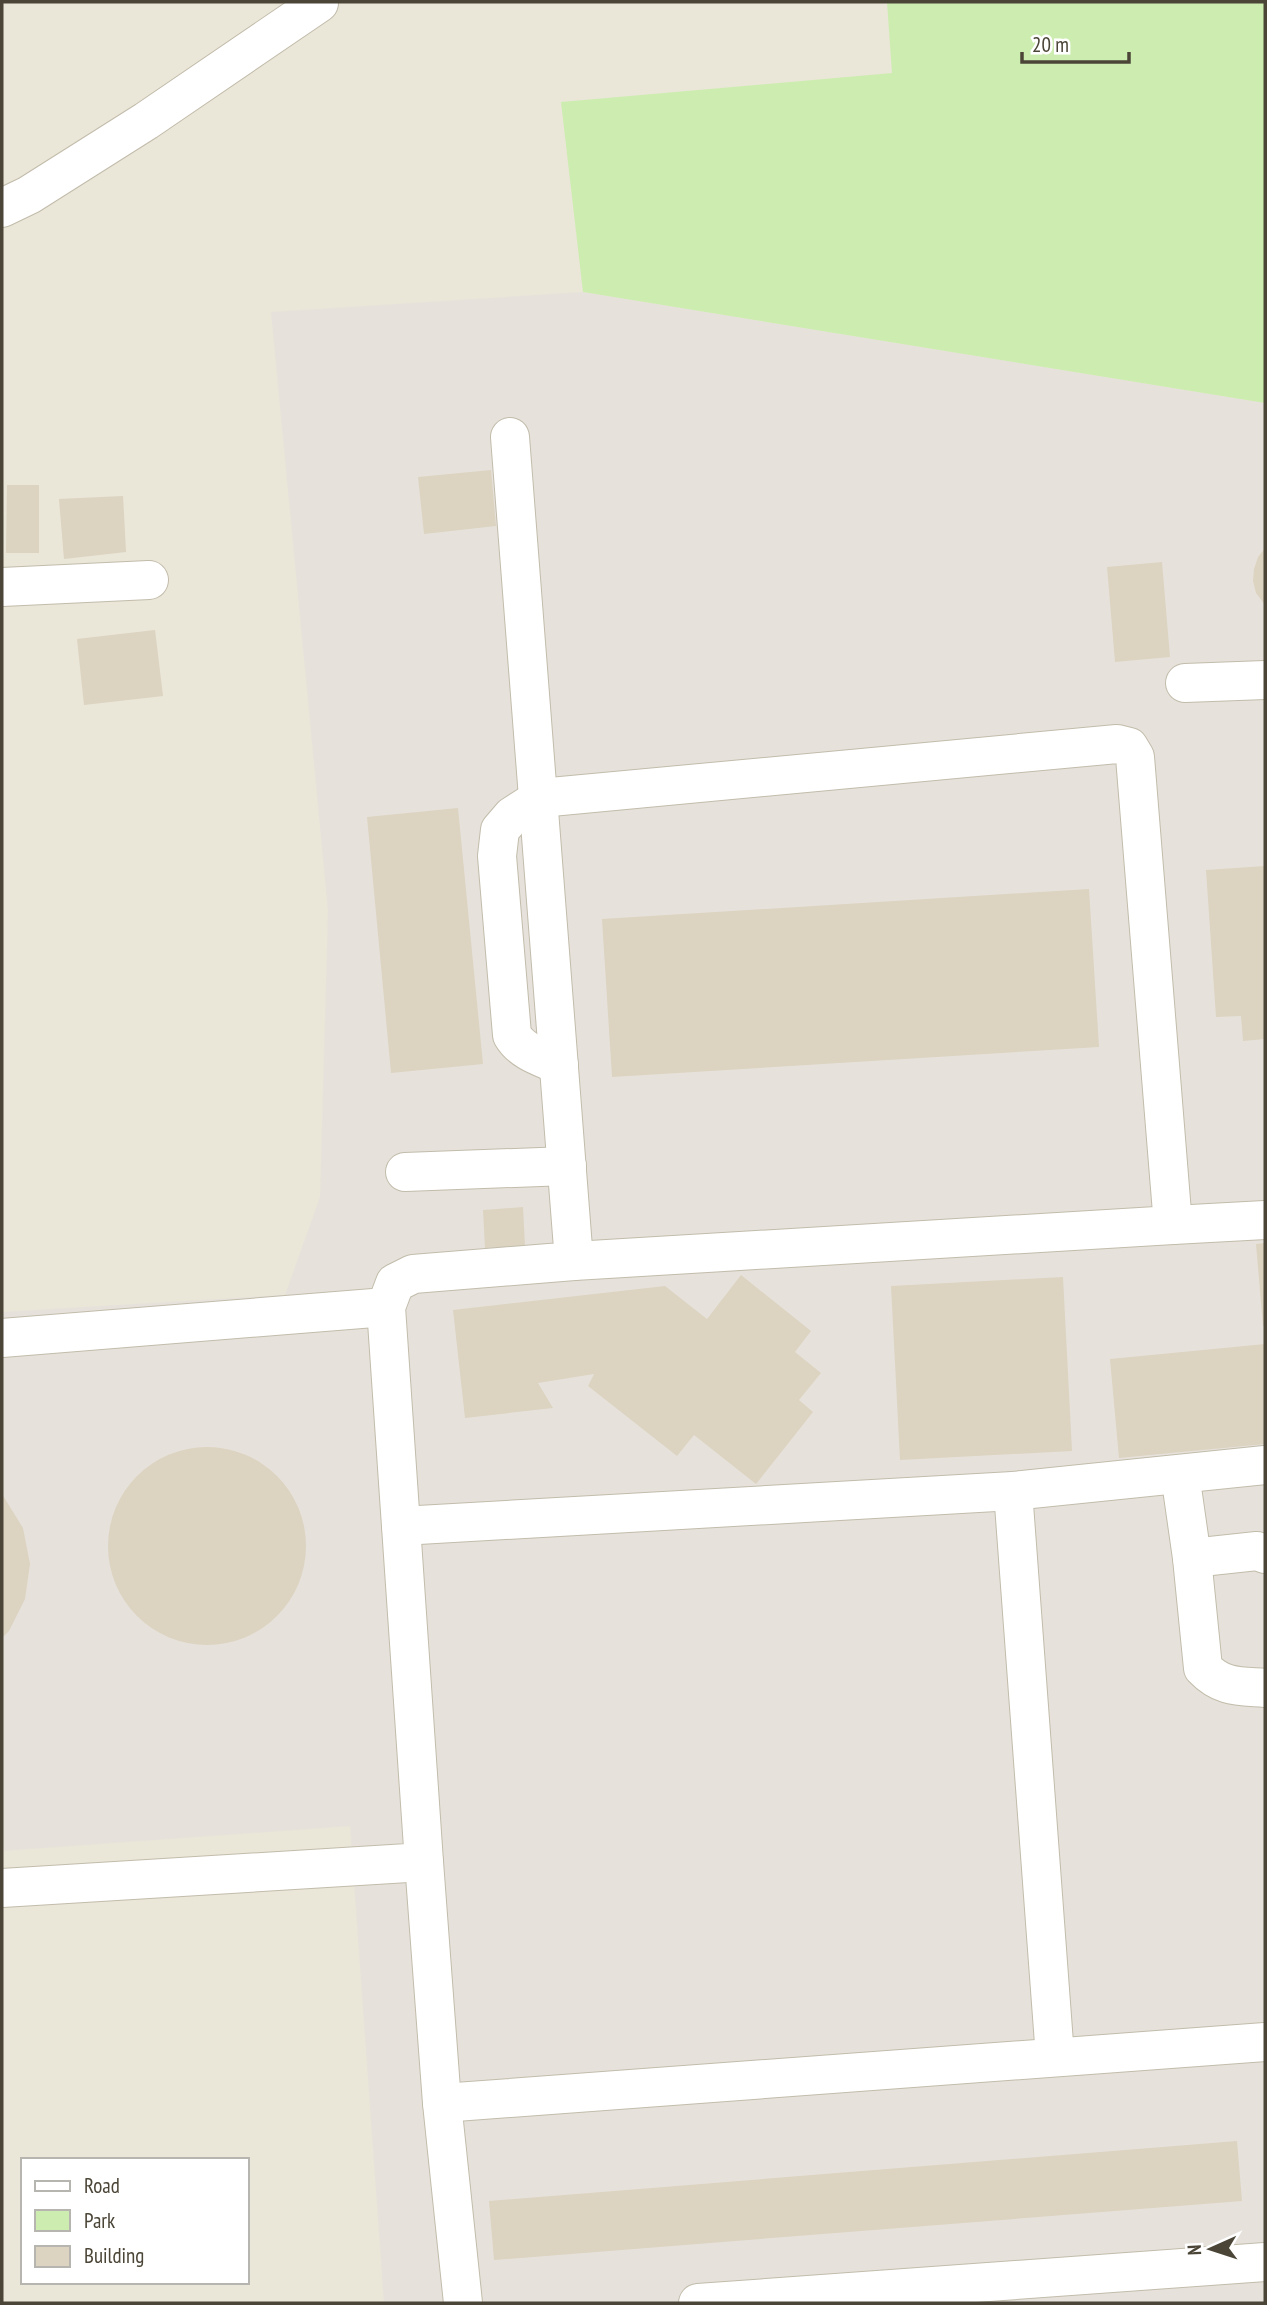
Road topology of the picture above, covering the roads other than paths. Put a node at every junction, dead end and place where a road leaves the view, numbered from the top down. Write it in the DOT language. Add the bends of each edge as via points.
graph roads {
  1 [pos="319,3"];
  2 [pos="2,208"];
  3 [pos="510,437"];
  4 [pos="149,580"];
  5 [pos="2,587"];
  6 [pos="1265,680"];
  7 [pos="1185,683"];
  8 [pos="540,798"];
  9 [pos="567,1166"];
  10 [pos="405,1172"];
  11 [pos="1265,1220"];
  12 [pos="1173,1225"];
  13 [pos="574,1261"];
  14 [pos="386,1307"];
  15 [pos="2,1338"];
  16 [pos="1265,1465"];
  17 [pos="1180,1474"];
  18 [pos="1013,1491"];
  19 [pos="401,1526"];
  20 [pos="1265,1554"];
  21 [pos="1192,1558"];
  22 [pos="1265,1688"];
  23 [pos="424,1862"];
  24 [pos="2,1888"];
  25 [pos="1265,2042"];
  26 [pos="1055,2057"];
  27 [pos="442,2103"];
  28 [pos="1265,2262"];
  29 [pos="463,2303"];
  30 [pos="698,2303"];
  1 -- 2 [label="lane" via="146,121"];
  3 -- 8 [label="lane"];
  4 -- 5 [label="lane"];
  6 -- 7 [label="lane"];
  8 -- 9 [label="lane"];
  8 -- 12 [label="lane" via="1117,744 1129,747 1135,757"];
  9 -- 10 [label="lane"];
  9 -- 13 [label="lane"];
  11 -- 12 [label="lane"];
  12 -- 13 [label="lane"];
  13 -- 14 [label="lane" via="413,1274 395,1283"];
  14 -- 15 [label="lane"];
  14 -- 19 [label="lane"];
  16 -- 17 [label="lane"];
  17 -- 18 [label="lane"];
  17 -- 21 [label="lane"];
  18 -- 19 [label="lane"];
  18 -- 26 [label="lane"];
  19 -- 23 [label="lane"];
  20 -- 21 [label="lane"];
  21 -- 22 [label="lane" via="1203,1668 1228,1685"];
  23 -- 24 [label="lane"];
  23 -- 27 [label="lane"];
  25 -- 26 [label="lane"];
  26 -- 27 [label="lane"];
  27 -- 29 [label="lane"];
  28 -- 30 [label="lane"];
}
